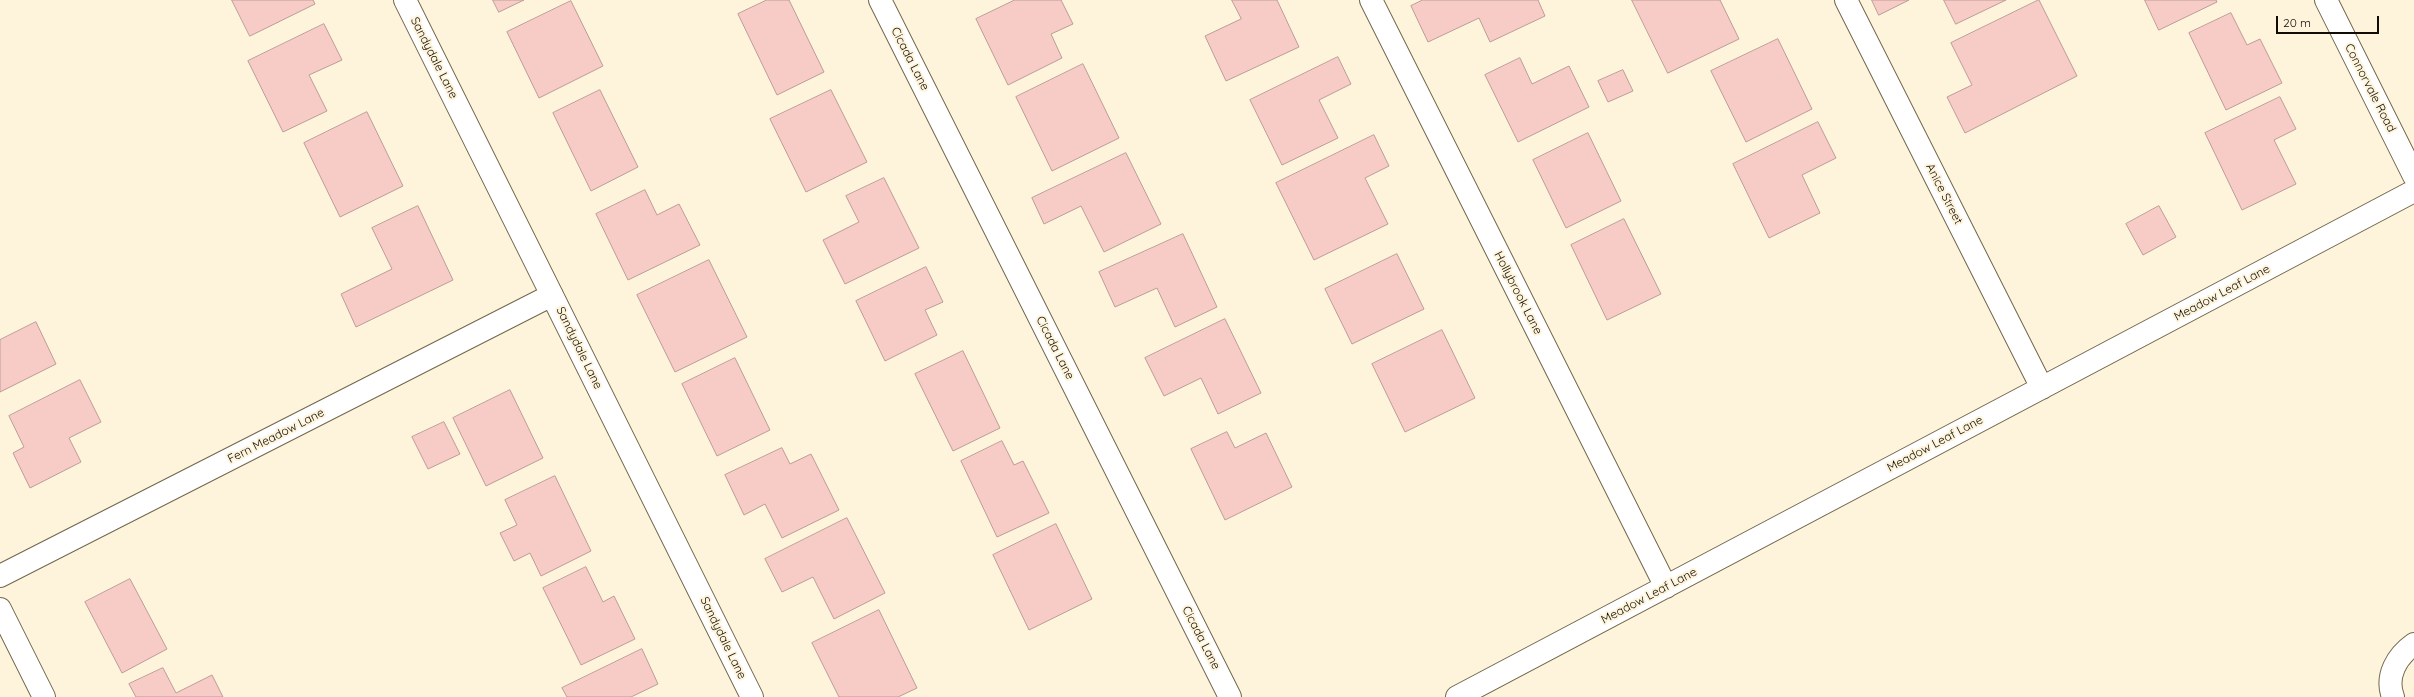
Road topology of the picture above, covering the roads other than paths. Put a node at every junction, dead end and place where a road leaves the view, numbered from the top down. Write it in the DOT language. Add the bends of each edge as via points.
graph roads {
  1 [pos="405,0"];
  2 [pos="880,0"];
  3 [pos="1371,0"];
  4 [pos="1846,0"];
  5 [pos="2326,0"];
  6 [pos="2414,176"];
  7 [pos="2414,191"];
  8 [pos="552,295"];
  9 [pos="2042,388"];
  10 [pos="0,576"];
  11 [pos="1666,587"];
  12 [pos="0,609"];
  13 [pos="2414,644"];
  14 [pos="44,697"];
  15 [pos="752,697"];
  16 [pos="1230,697"];
  17 [pos="1457,697"];
  18 [pos="2393,697"];
  1 -- 8 [label="street, Sandydale Lane"];
  2 -- 16 [label="street, Cicada Lane"];
  3 -- 11 [label="street, Hollybrook Lane"];
  4 -- 9 [label="street, Anice Street"];
  5 -- 6 [label="street, Connorvale Road"];
  7 -- 9 [label="street, Meadow Leaf Lane"];
  8 -- 10 [label="street, Fern Meadow Lane"];
  8 -- 15 [label="street, Sandydale Lane"];
  9 -- 11 [label="street, Meadow Leaf Lane"];
  11 -- 17 [label="street, Meadow Leaf Lane"];
  12 -- 14 [label="street"];
  13 -- 18 [label="street" via="2402,653 2395,664 2390,678"];
}
